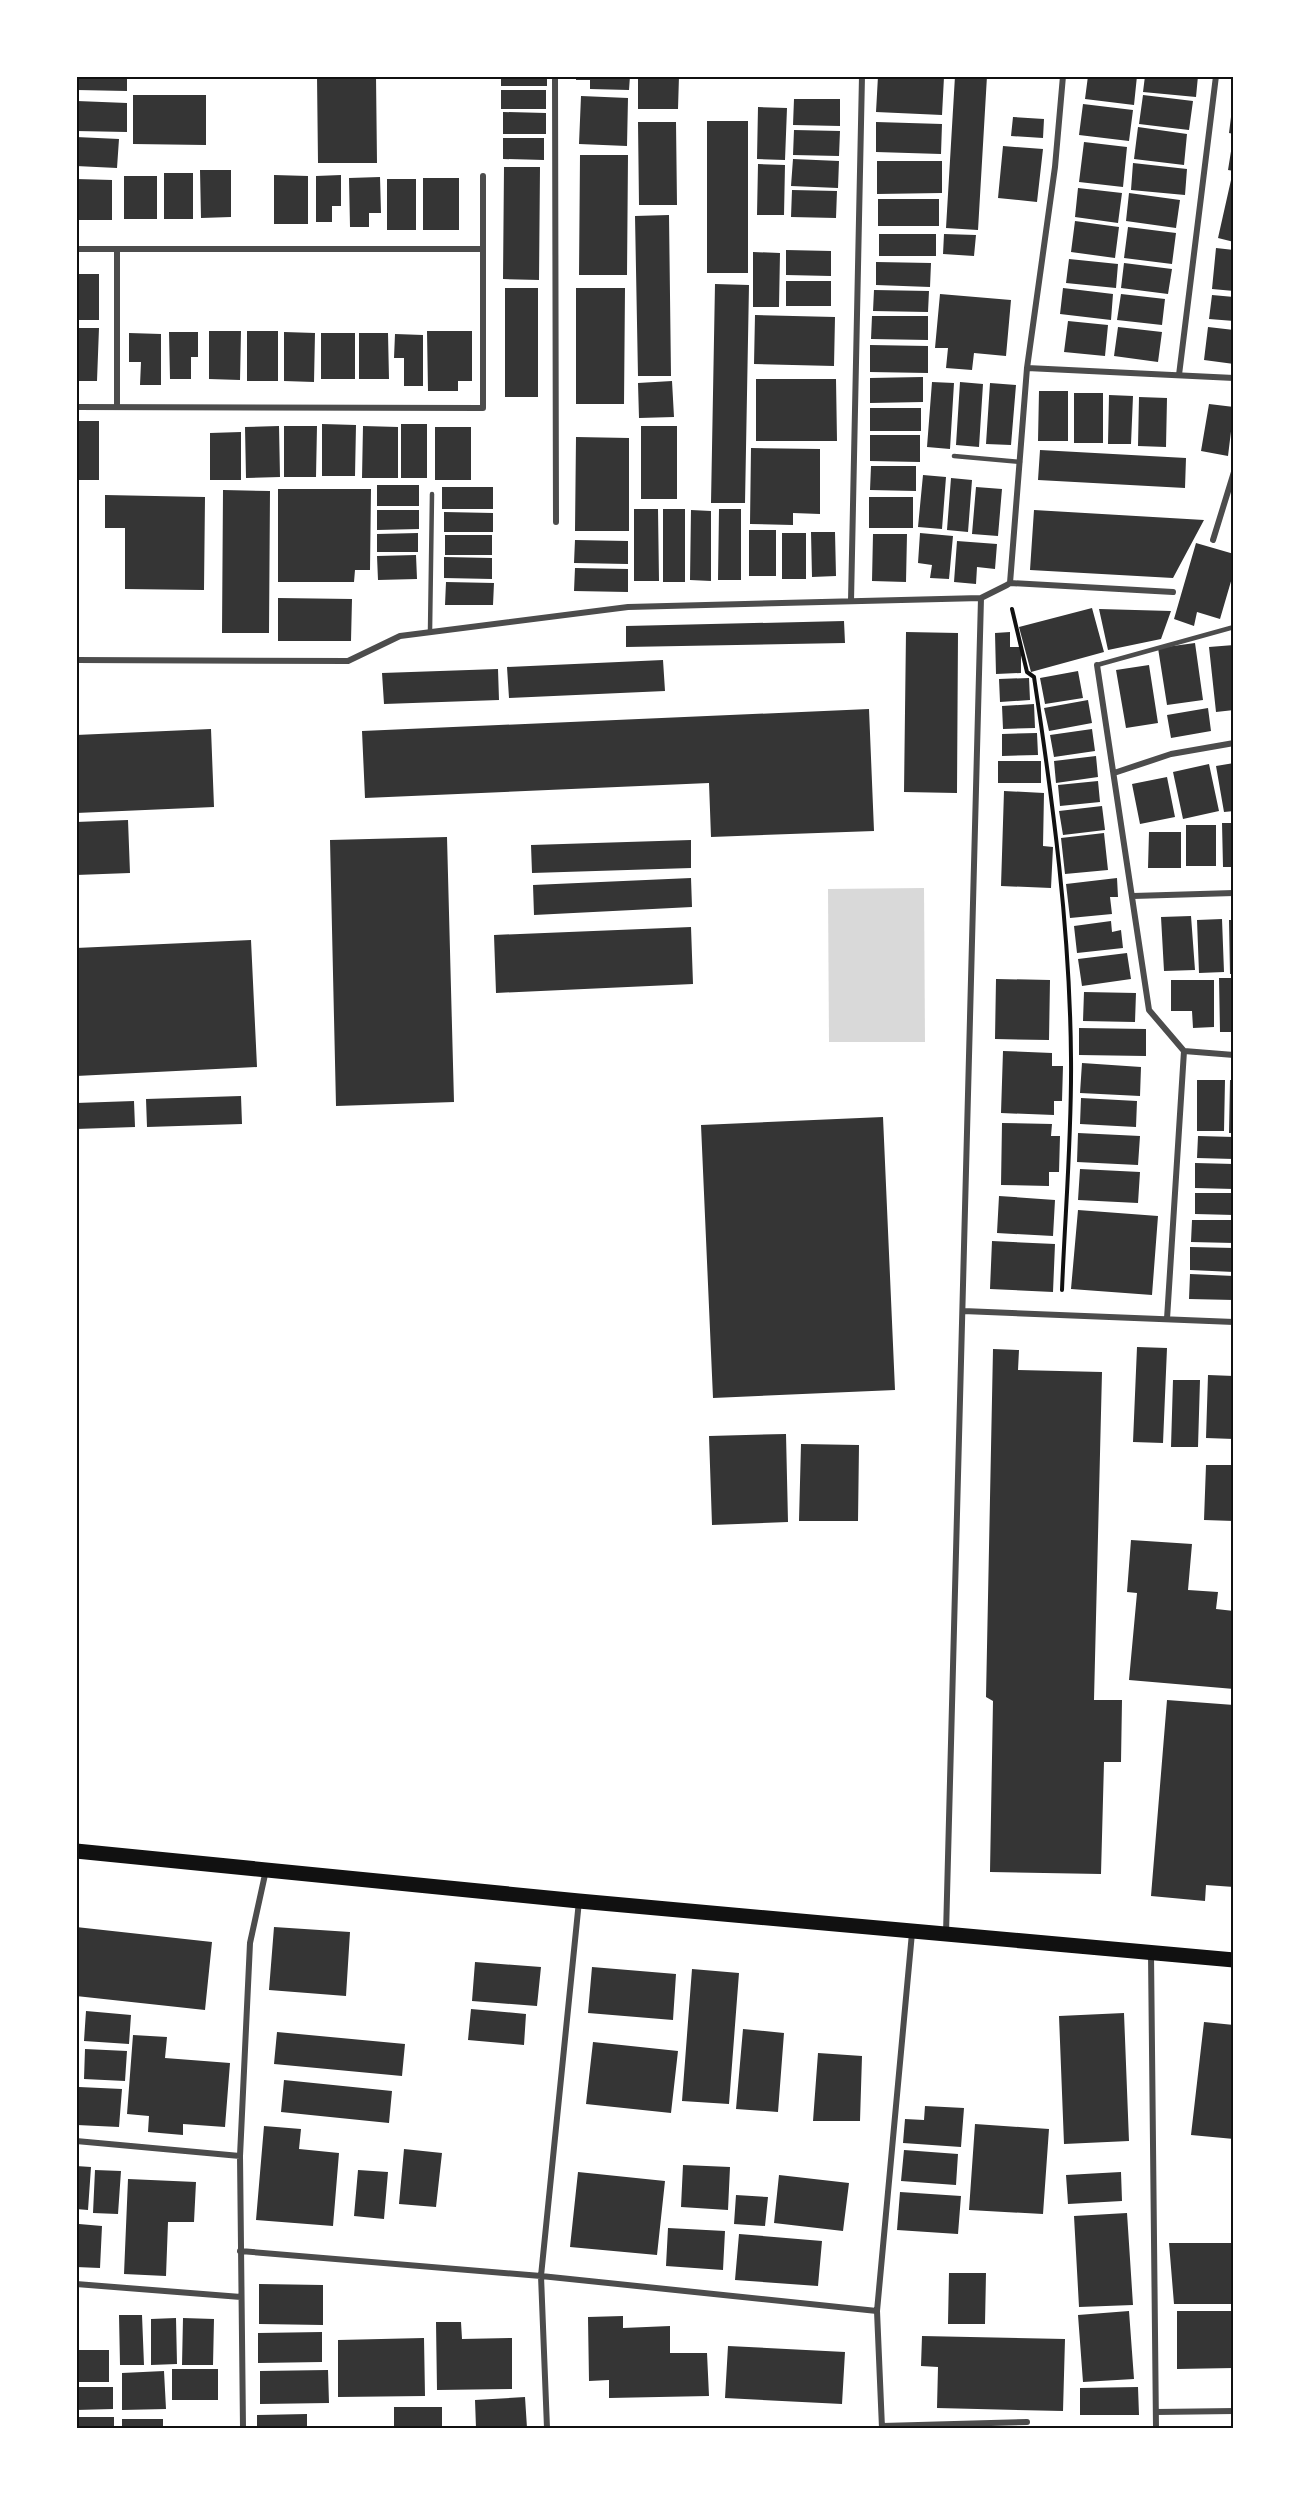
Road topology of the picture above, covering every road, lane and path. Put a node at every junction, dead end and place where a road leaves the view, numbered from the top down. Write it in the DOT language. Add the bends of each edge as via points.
graph roads {
  1 [pos="555,76"];
  2 [pos="862,76"];
  3 [pos="1063,76"];
  4 [pos="1216,76"];
  5 [pos="483,176"];
  6 [pos="76,249"];
  7 [pos="117,249"];
  8 [pos="483,249"];
  9 [pos="1028,368"];
  10 [pos="1179,375"];
  11 [pos="1233,378"];
  12 [pos="76,407"];
  13 [pos="117,407"];
  14 [pos="954,456"];
  15 [pos="1020,462"];
  16 [pos="1233,472"];
  17 [pos="432,494"];
  18 [pos="556,522"];
  19 [pos="1213,540"];
  20 [pos="1009,584"];
  21 [pos="1173,592"];
  22 [pos="981,598"];
  23 [pos="851,601"];
  24 [pos="1233,627"];
  25 [pos="430,632"];
  26 [pos="76,660"];
  27 [pos="1097,665"];
  28 [pos="1233,742"];
  29 [pos="1114,773"];
  30 [pos="1233,893"];
  31 [pos="1133,896"];
  32 [pos="1184,1051"];
  33 [pos="1233,1055"];
  34 [pos="963,1311"];
  35 [pos="1061,1315"];
  36 [pos="1167,1319"];
  37 [pos="1233,1322"];
  38 [pos="76,1851"];
  39 [pos="266,1869"];
  40 [pos="579,1900"];
  41 [pos="912,1931"];
  42 [pos="946,1934"];
  43 [pos="1151,1953"];
  44 [pos="1233,1960"];
  45 [pos="76,2141"];
  46 [pos="240,2156"];
  47 [pos="240,2251"];
  48 [pos="541,2276"];
  49 [pos="76,2284"];
  50 [pos="241,2296"];
  51 [pos="877,2311"];
  52 [pos="1233,2411"];
  53 [pos="1156,2412"];
  54 [pos="1027,2422"];
  55 [pos="882,2427"];
  56 [pos="243,2428"];
  57 [pos="548,2428"];
  58 [pos="1156,2428"];
  1 -- 18 [label="street"];
  2 -- 23 [label="street"];
  3 -- 9 [label="street"];
  4 -- 10 [label="street"];
  5 -- 8 [label="street"];
  6 -- 7 [label="street"];
  7 -- 8 [label="street"];
  7 -- 13 [label="street"];
  8 -- 13 [label="street" via="483,408"];
  9 -- 10 [label="street"];
  9 -- 15 [label="street"];
  10 -- 11 [label="street"];
  12 -- 13 [label="street"];
  14 -- 15 [label="lane"];
  15 -- 20 [label="street"];
  16 -- 19 [label="street"];
  17 -- 25 [label="lane"];
  20 -- 21 [label="street"];
  20 -- 22 [label="street"];
  20 -- 35 [label="path" via="1028,672 1034,677 1050,783 1065,933 1071,1059"];
  22 -- 23 [label="street"];
  22 -- 34 [label="street"];
  23 -- 25 [label="street" via="628,607"];
  24 -- 27 [label="lane"];
  25 -- 26 [label="street" via="400,636 348,661"];
  27 -- 29 [label="street"];
  28 -- 29 [label="street" via="1171,754"];
  29 -- 31 [label="street"];
  30 -- 31 [label="street"];
  31 -- 32 [label="street" via="1149,1010"];
  32 -- 33 [label="street"];
  32 -- 36 [label="street"];
  34 -- 35 [label="street"];
  34 -- 42 [label="street"];
  35 -- 36 [label="street"];
  36 -- 37 [label="street"];
  38 -- 39 [label="main road"];
  39 -- 40 [label="main road"];
  39 -- 46 [label="street" via="250,1943"];
  40 -- 41 [label="main road"];
  40 -- 48 [label="street"];
  41 -- 42 [label="main road"];
  41 -- 51 [label="street"];
  42 -- 43 [label="main road"];
  43 -- 44 [label="main road"];
  43 -- 53 [label="street"];
  45 -- 46 [label="street"];
  46 -- 47 [label="street"];
  47 -- 48 [label="street"];
  47 -- 50 [label="street"];
  48 -- 51 [label="street"];
  48 -- 57 [label="street"];
  49 -- 50 [label="street"];
  50 -- 56 [label="street"];
  51 -- 55 [label="street"];
  52 -- 53 [label="street"];
  53 -- 58 [label="street"];
  54 -- 55 [label="street"];
}
